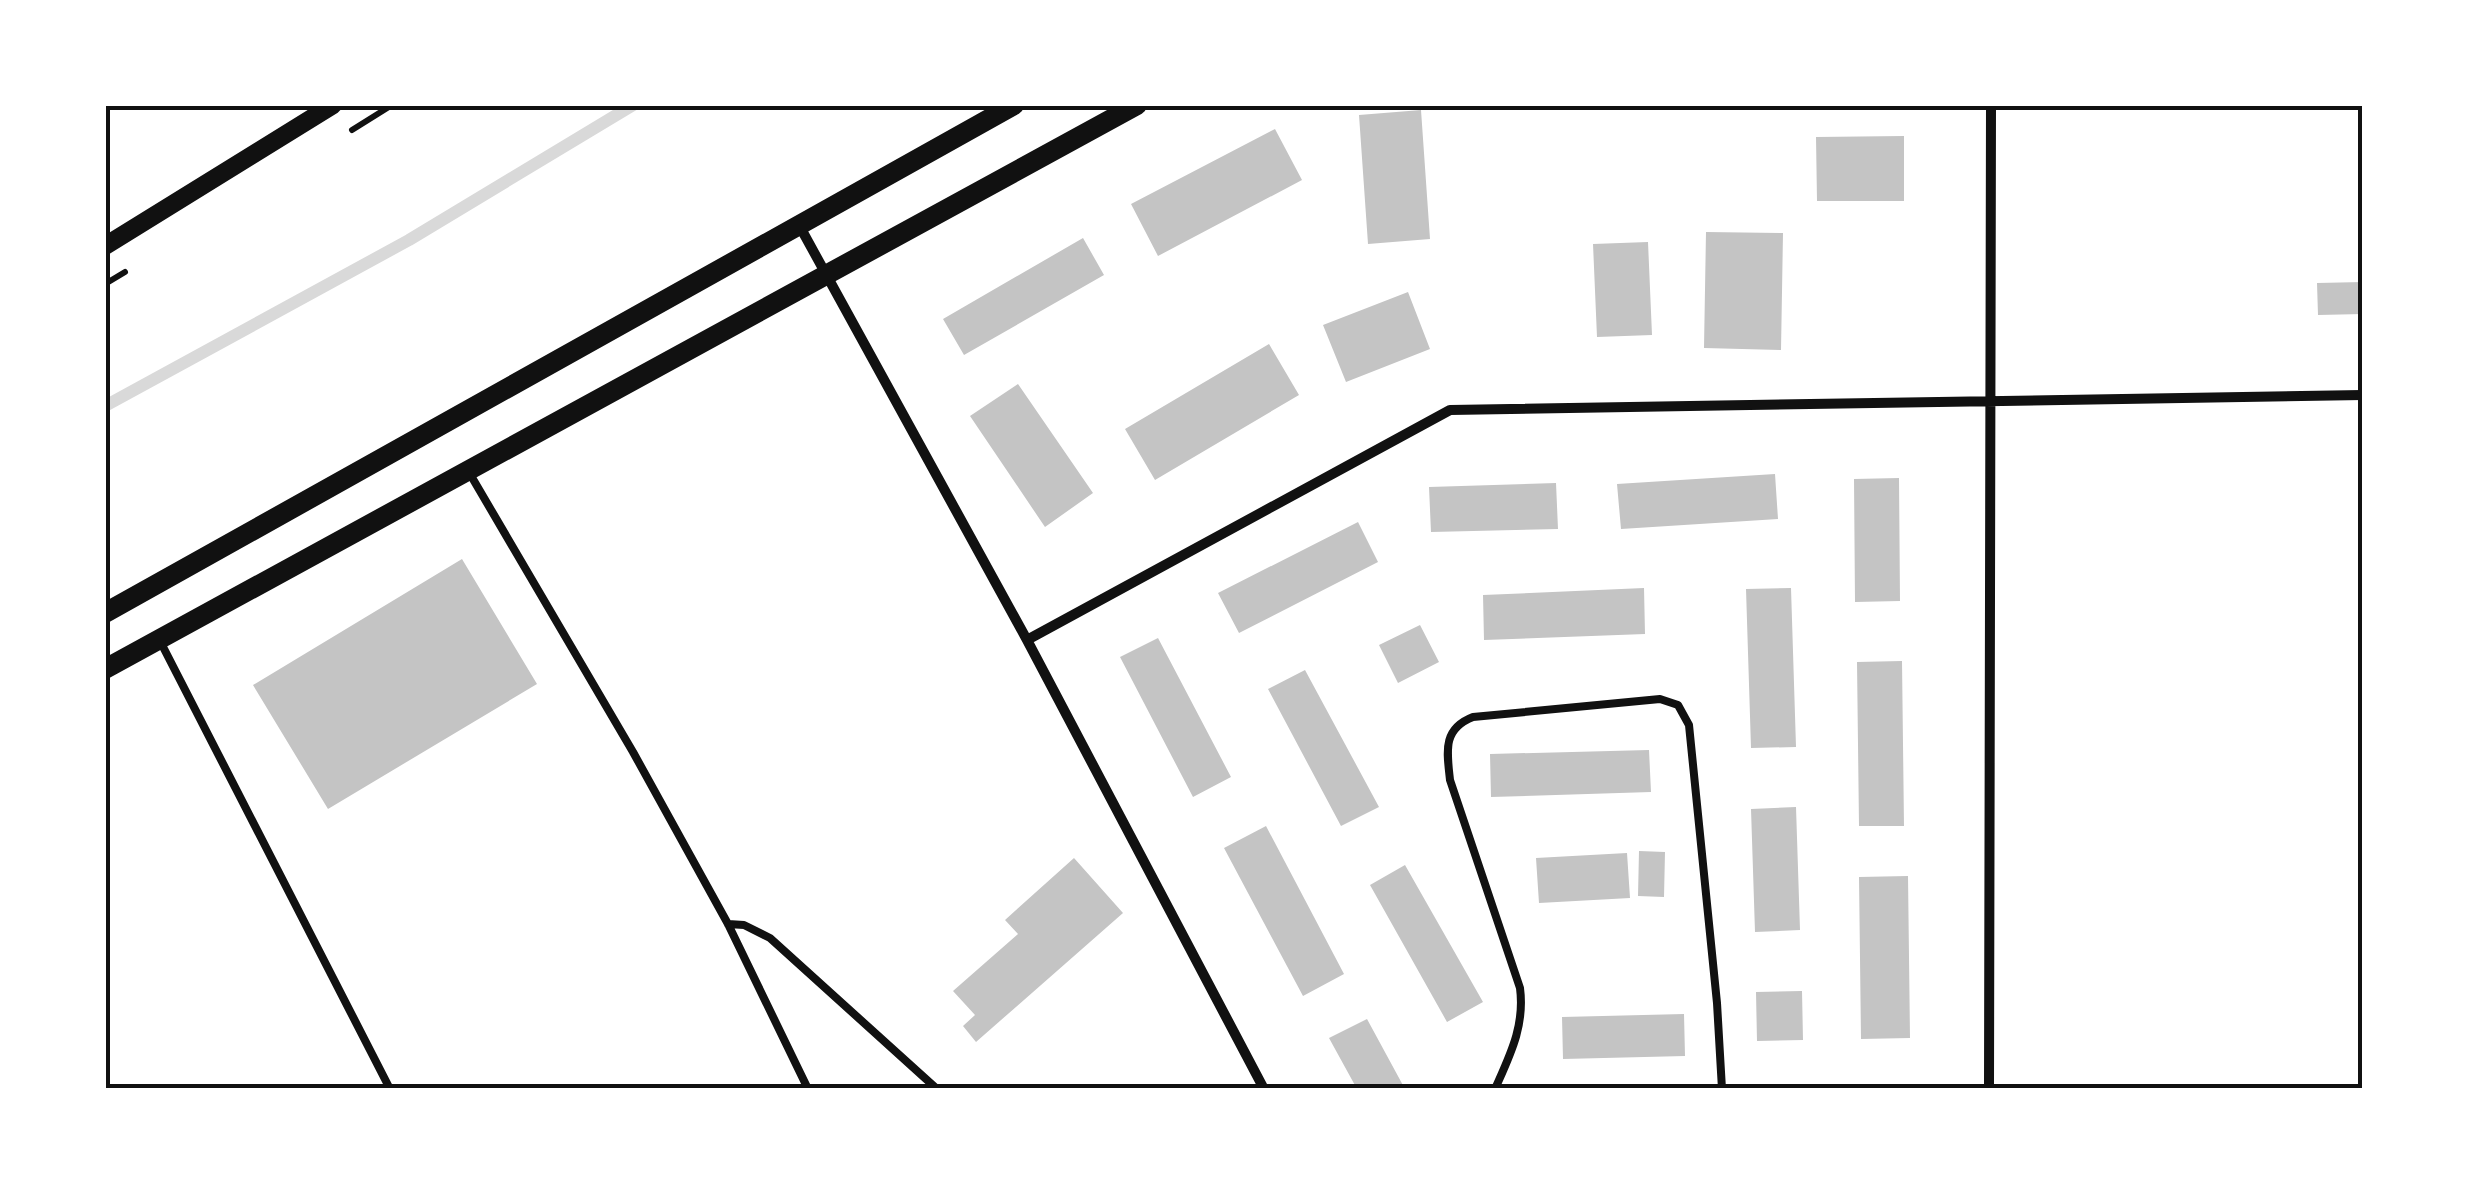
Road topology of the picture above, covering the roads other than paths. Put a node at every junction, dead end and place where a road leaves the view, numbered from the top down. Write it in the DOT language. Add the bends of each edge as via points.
graph roads {
  1 [pos="333,105"];
  2 [pos="1014,105"];
  3 [pos="1137,105"];
  4 [pos="1991,105"];
  5 [pos="799,225"];
  6 [pos="105,246"];
  7 [pos="825,275"];
  8 [pos="2363,395"];
  9 [pos="1992,400"];
  10 [pos="468,470"];
  11 [pos="105,614"];
  12 [pos="159,639"];
  13 [pos="1027,640"];
  14 [pos="105,669"];
  15 [pos="728,924"];
  16 [pos="390,1089"];
  17 [pos="808,1089"];
  18 [pos="937,1089"];
  19 [pos="1264,1089"];
  20 [pos="1495,1089"];
  21 [pos="1722,1089"];
  22 [pos="1990,1089"];
  1 -- 6 [label="street"];
  2 -- 5 [label="main road"];
  3 -- 7 [label="main road"];
  4 -- 9 [label="street"];
  5 -- 7 [label="street"];
  5 -- 11 [label="main road"];
  7 -- 10 [label="main road"];
  7 -- 13 [label="street"];
  8 -- 9 [label="street"];
  9 -- 13 [label="street" via="1450,410"];
  9 -- 22 [label="street"];
  10 -- 12 [label="main road"];
  10 -- 15 [label="lane"];
  12 -- 14 [label="main road"];
  12 -- 16 [label="lane"];
  13 -- 19 [label="street"];
  15 -- 17 [label="lane"];
  15 -- 18 [label="lane" via="770,938"];
  20 -- 21 [label="lane" via="1516,1040 1520,988 1450,780 1449,737 1474,717 1660,699 1678,705 1689,724"];
}
